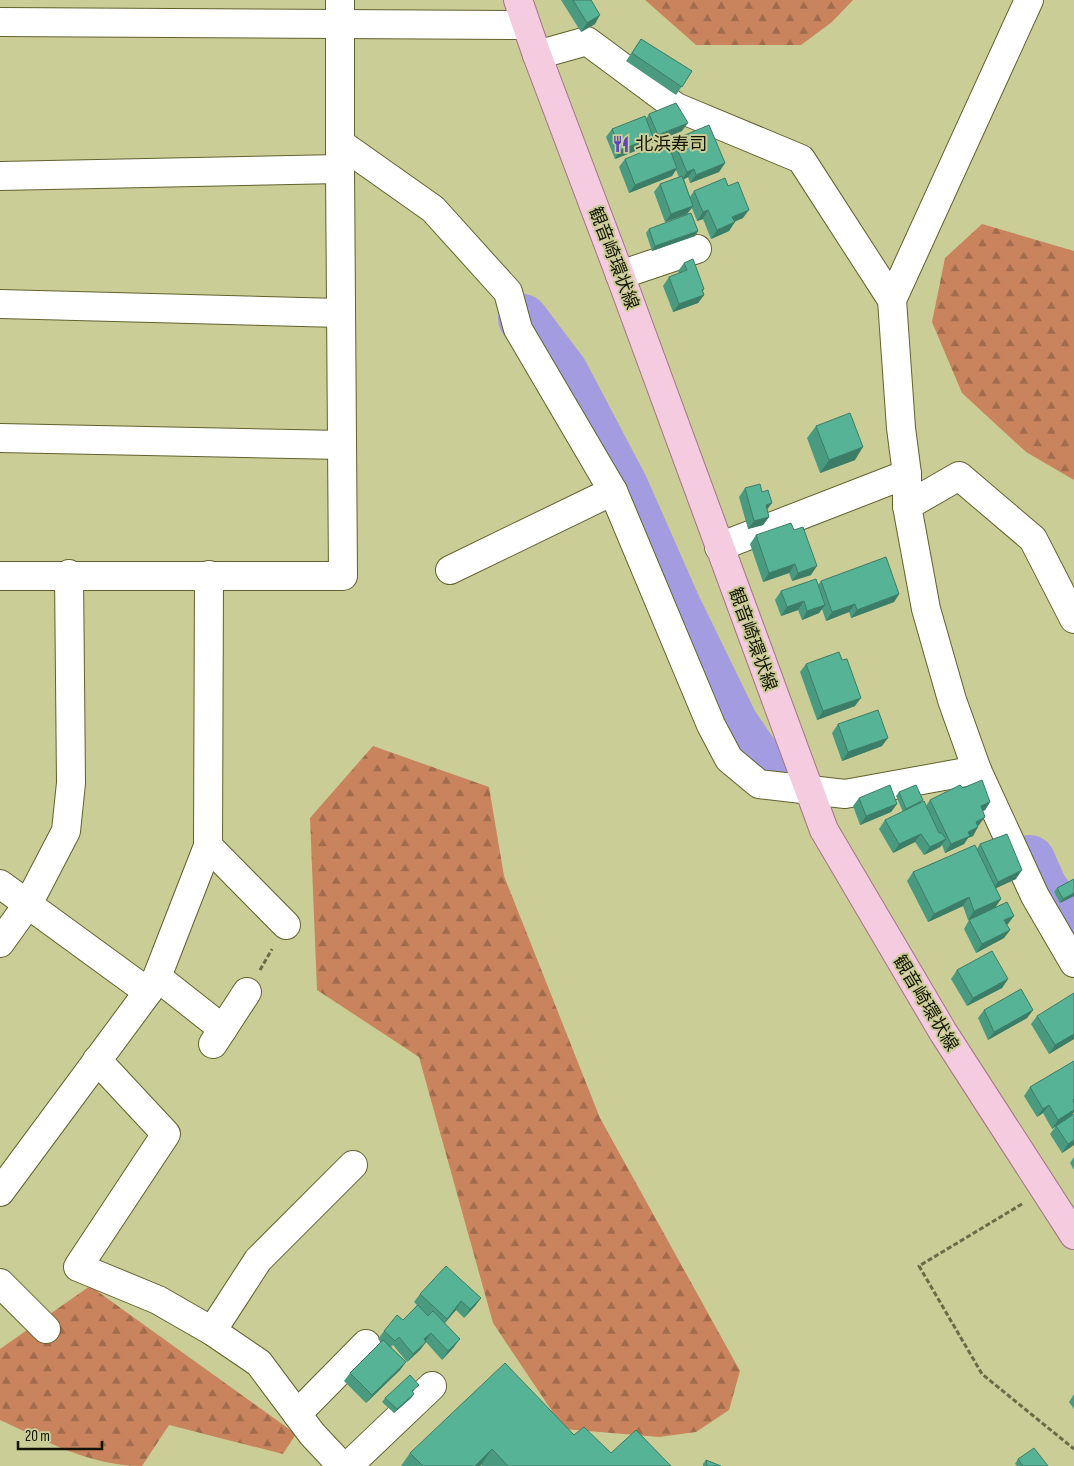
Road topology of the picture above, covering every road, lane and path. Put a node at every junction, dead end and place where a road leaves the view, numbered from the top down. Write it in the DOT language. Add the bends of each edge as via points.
graph roads {
  1 [pos="1029,0"];
  2 [pos="522,12"];
  3 [pos="340,13"];
  4 [pos="0,22"];
  5 [pos="537,55"];
  6 [pos="340,157"];
  7 [pos="0,176"];
  8 [pos="697,249"];
  9 [pos="620,275"];
  10 [pos="892,300"];
  11 [pos="0,304"];
  12 [pos="340,313"];
  13 [pos="0,438"];
  14 [pos="342,445"];
  15 [pos="908,474"];
  16 [pos="612,491"];
  17 [pos="907,506"];
  18 [pos="720,547"];
  19 [pos="450,570"];
  20 [pos="69,574"];
  21 [pos="209,575"];
  22 [pos="0,576"];
  23 [pos="1074,620"];
  24 [pos="973,760"];
  25 [pos="807,788"];
  26 [pos="208,846"];
  27 [pos="0,884"];
  28 [pos="28,904"];
  29 [pos="286,925"];
  30 [pos="1066,927"];
  31 [pos="0,943"];
  32 [pos="1074,962"];
  33 [pos="152,985"];
  34 [pos="247,992"];
  35 [pos="97,1060"];
  36 [pos="353,1165"];
  37 [pos="1044,1191"];
  38 [pos="0,1192"];
  39 [pos="1074,1235"];
  40 [pos="0,1283"];
  41 [pos="46,1329"];
  42 [pos="212,1331"];
  43 [pos="366,1344"];
  44 [pos="432,1386"];
  45 [pos="304,1424"];
  46 [pos="1074,1450"];
  47 [pos="313,1466"];
  48 [pos="342,1466"];
  49 [pos="348,1466"];
  1 -- 10 [label="street"];
  2 -- 3 [label="street"];
  2 -- 5 [label="main road, 観音崎環状線"];
  3 -- 4 [label="street"];
  3 -- 6 [label="street"];
  5 -- 9 [label="main road, 観音崎環状線"];
  5 -- 10 [label="street" via="587,41 676,107 802,159"];
  6 -- 7 [label="street"];
  6 -- 12 [label="street"];
  6 -- 16 [label="street" via="433,209 508,292 518,330"];
  8 -- 9 [label="street"];
  9 -- 18 [label="main road, 観音崎環状線"];
  10 -- 15 [label="street"];
  11 -- 12 [label="street"];
  12 -- 14 [label="street"];
  13 -- 14 [label="street"];
  14 -- 21 [label="street" via="344,576"];
  15 -- 17 [label="street"];
  15 -- 18 [label="street"];
  16 -- 19 [label="street"];
  16 -- 25 [label="street" via="729,759 759,784"];
  17 -- 23 [label="street" via="959,476 1033,539"];
  17 -- 24 [label="street" via="926,609"];
  18 -- 25 [label="main road, 観音崎環状線"];
  20 -- 21 [label="street"];
  20 -- 22 [label="street"];
  20 -- 28 [label="street" via="71,783 66,832"];
  21 -- 26 [label="street"];
  24 -- 25 [label="street" via="845,794"];
  24 -- 30 [label="street" via="1036,896"];
  25 -- 37 [label="main road, 観音崎環状線" via="824,830 846,870 942,1032"];
  26 -- 29 [label="street"];
  26 -- 33 [label="street"];
  27 -- 28 [label="street"];
  28 -- 31 [label="street"];
  28 -- 33 [label="street"];
  29 -- 34 [label="path"];
  30 -- 32 [label="street"];
  33 -- 34 [label="street" via="218,1037"];
  33 -- 35 [label="street"];
  35 -- 38 [label="street"];
  35 -- 42 [label="street" via="166,1134 78,1267 158,1300"];
  36 -- 42 [label="street" via="258,1260"];
  37 -- 39 [label="main road, 観音崎環状線"];
  37 -- 46 [label="path" via="919,1266 982,1374"];
  40 -- 41 [label="street"];
  42 -- 45 [label="street" via="259,1363"];
  43 -- 45 [label="street"];
  44 -- 49 [label="street"];
  45 -- 47 [label="street"];
  45 -- 48 [label="street"];
}
